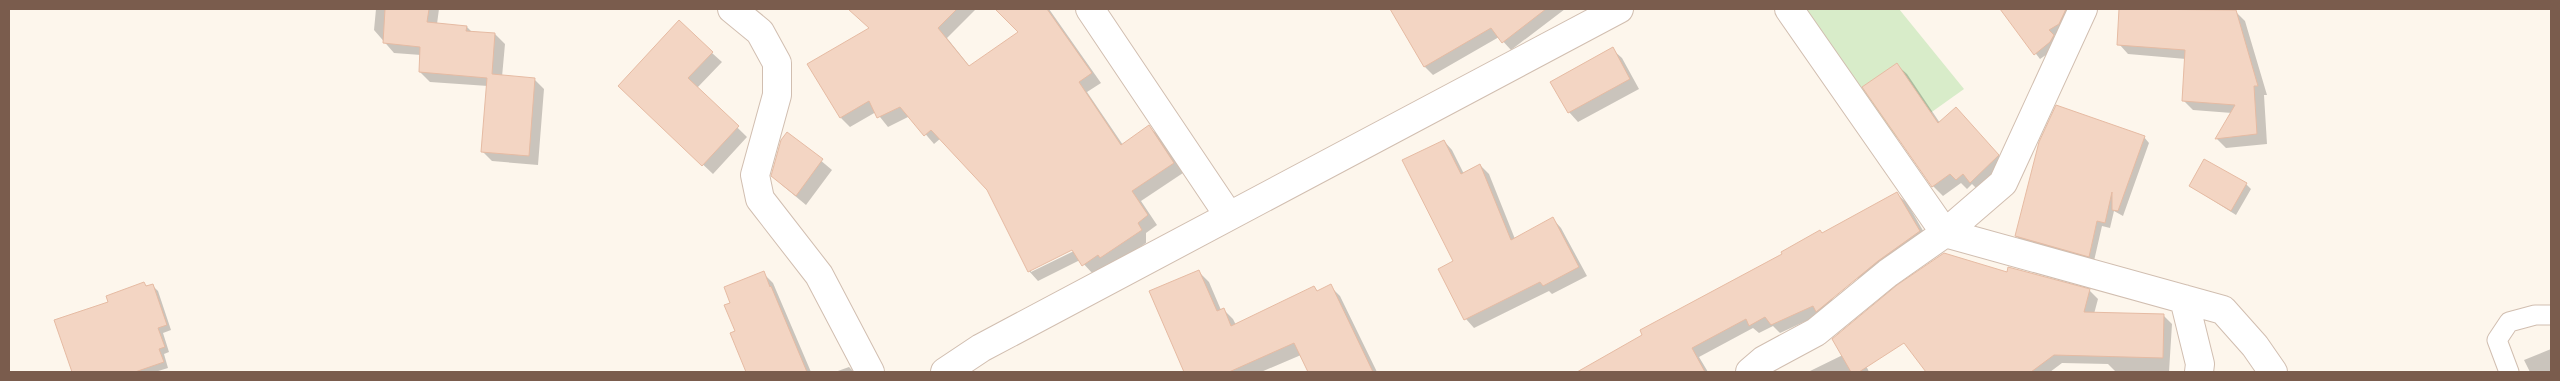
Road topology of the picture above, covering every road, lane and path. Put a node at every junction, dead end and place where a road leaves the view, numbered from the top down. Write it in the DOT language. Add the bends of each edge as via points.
graph roads {
  1 [pos="732,9"];
  2 [pos="1090,9"];
  3 [pos="1619,9"];
  4 [pos="1789,9"];
  5 [pos="2084,9"];
  6 [pos="1229,216"];
  7 [pos="1945,233"];
  8 [pos="2184,299"];
  9 [pos="2551,315"];
  10 [pos="1762,368"];
  11 [pos="870,372"];
  12 [pos="944,372"];
  13 [pos="2199,372"];
  14 [pos="2273,372"];
  15 [pos="2509,372"];
  1 -- 11 [label="street" via="760,32 777,63 778,95 754,176 760,199 819,275"];
  2 -- 6 [label="street"];
  3 -- 6 [label="street"];
  4 -- 7 [label="street"];
  5 -- 7 [label="street" via="2003,183"];
  6 -- 12 [label="street" via="981,348"];
  7 -- 8 [label="street"];
  7 -- 10 [label="street" via="1888,272 1816,332"];
  8 -- 13 [label="street" via="2200,364"];
  8 -- 14 [label="street" via="2223,310"];
  9 -- 15 [label="lane" via="2535,315 2509,322 2497,340"];
}
